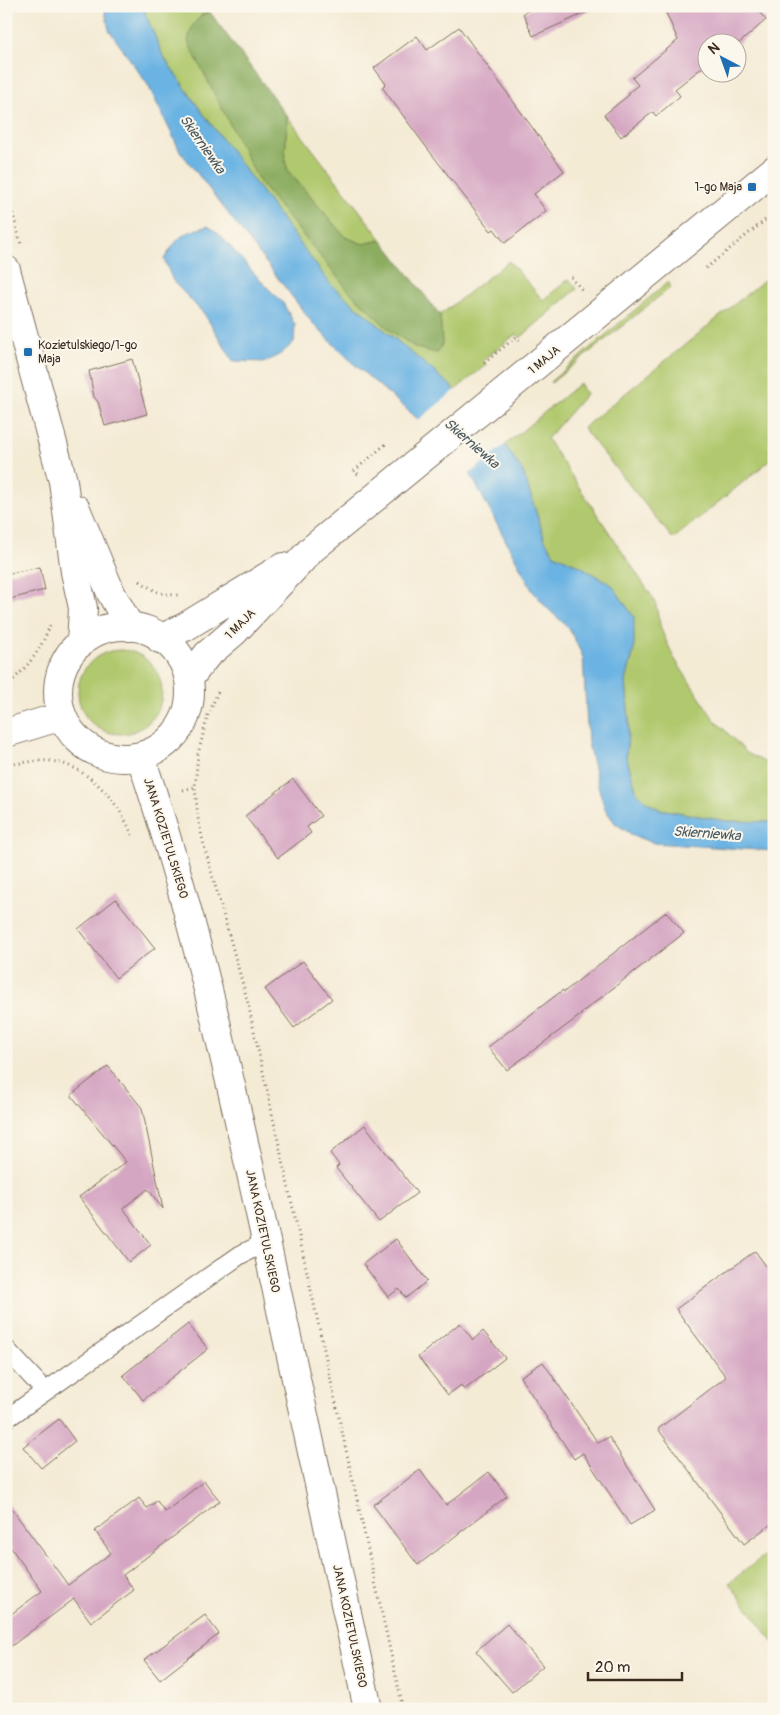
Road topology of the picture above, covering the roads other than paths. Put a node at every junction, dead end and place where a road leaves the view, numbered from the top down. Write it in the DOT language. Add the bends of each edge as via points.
graph roads {
  1 [pos="774,170"];
  2 [pos="6,270"];
  3 [pos="63,481"];
  4 [pos="312,549"];
  5 [pos="130,627"];
  6 [pos="160,638"];
  7 [pos="80,643"];
  8 [pos="190,676"];
  9 [pos="62,716"];
  10 [pos="6,733"];
  11 [pos="141,758"];
  12 [pos="266,1242"];
  13 [pos="6,1349"];
  14 [pos="45,1391"];
  15 [pos="6,1419"];
  16 [pos="368,1709"];
  1 -- 4 [label="main road, 1 MAJA"];
  2 -- 3 [label="main road"];
  3 -- 5 [label="main road" via="111,592"];
  3 -- 7 [label="main road" via="83,608"];
  4 -- 6 [label="main road, 1 MAJA" via="185,627"];
  4 -- 8 [label="main road, 1 MAJA"];
  5 -- 6 [label="main road"];
  5 -- 7 [label="main road" via="115,625 95,631"];
  6 -- 8 [label="main road" via="173,650"];
  7 -- 9 [label="main road" via="61,671 58,704"];
  8 -- 11 [label="main road" via="187,714 177,734 161,748"];
  9 -- 10 [label="main road"];
  9 -- 11 [label="main road" via="79,740 98,752 119,758"];
  11 -- 12 [label="main road, JANA KOZIETULSKIEGO" via="193,930"];
  12 -- 14 [label="lane" via="240,1255"];
  12 -- 16 [label="main road, JANA KOZIETULSKIEGO"];
  13 -- 14 [label="lane"];
  14 -- 15 [label="lane"];
}
